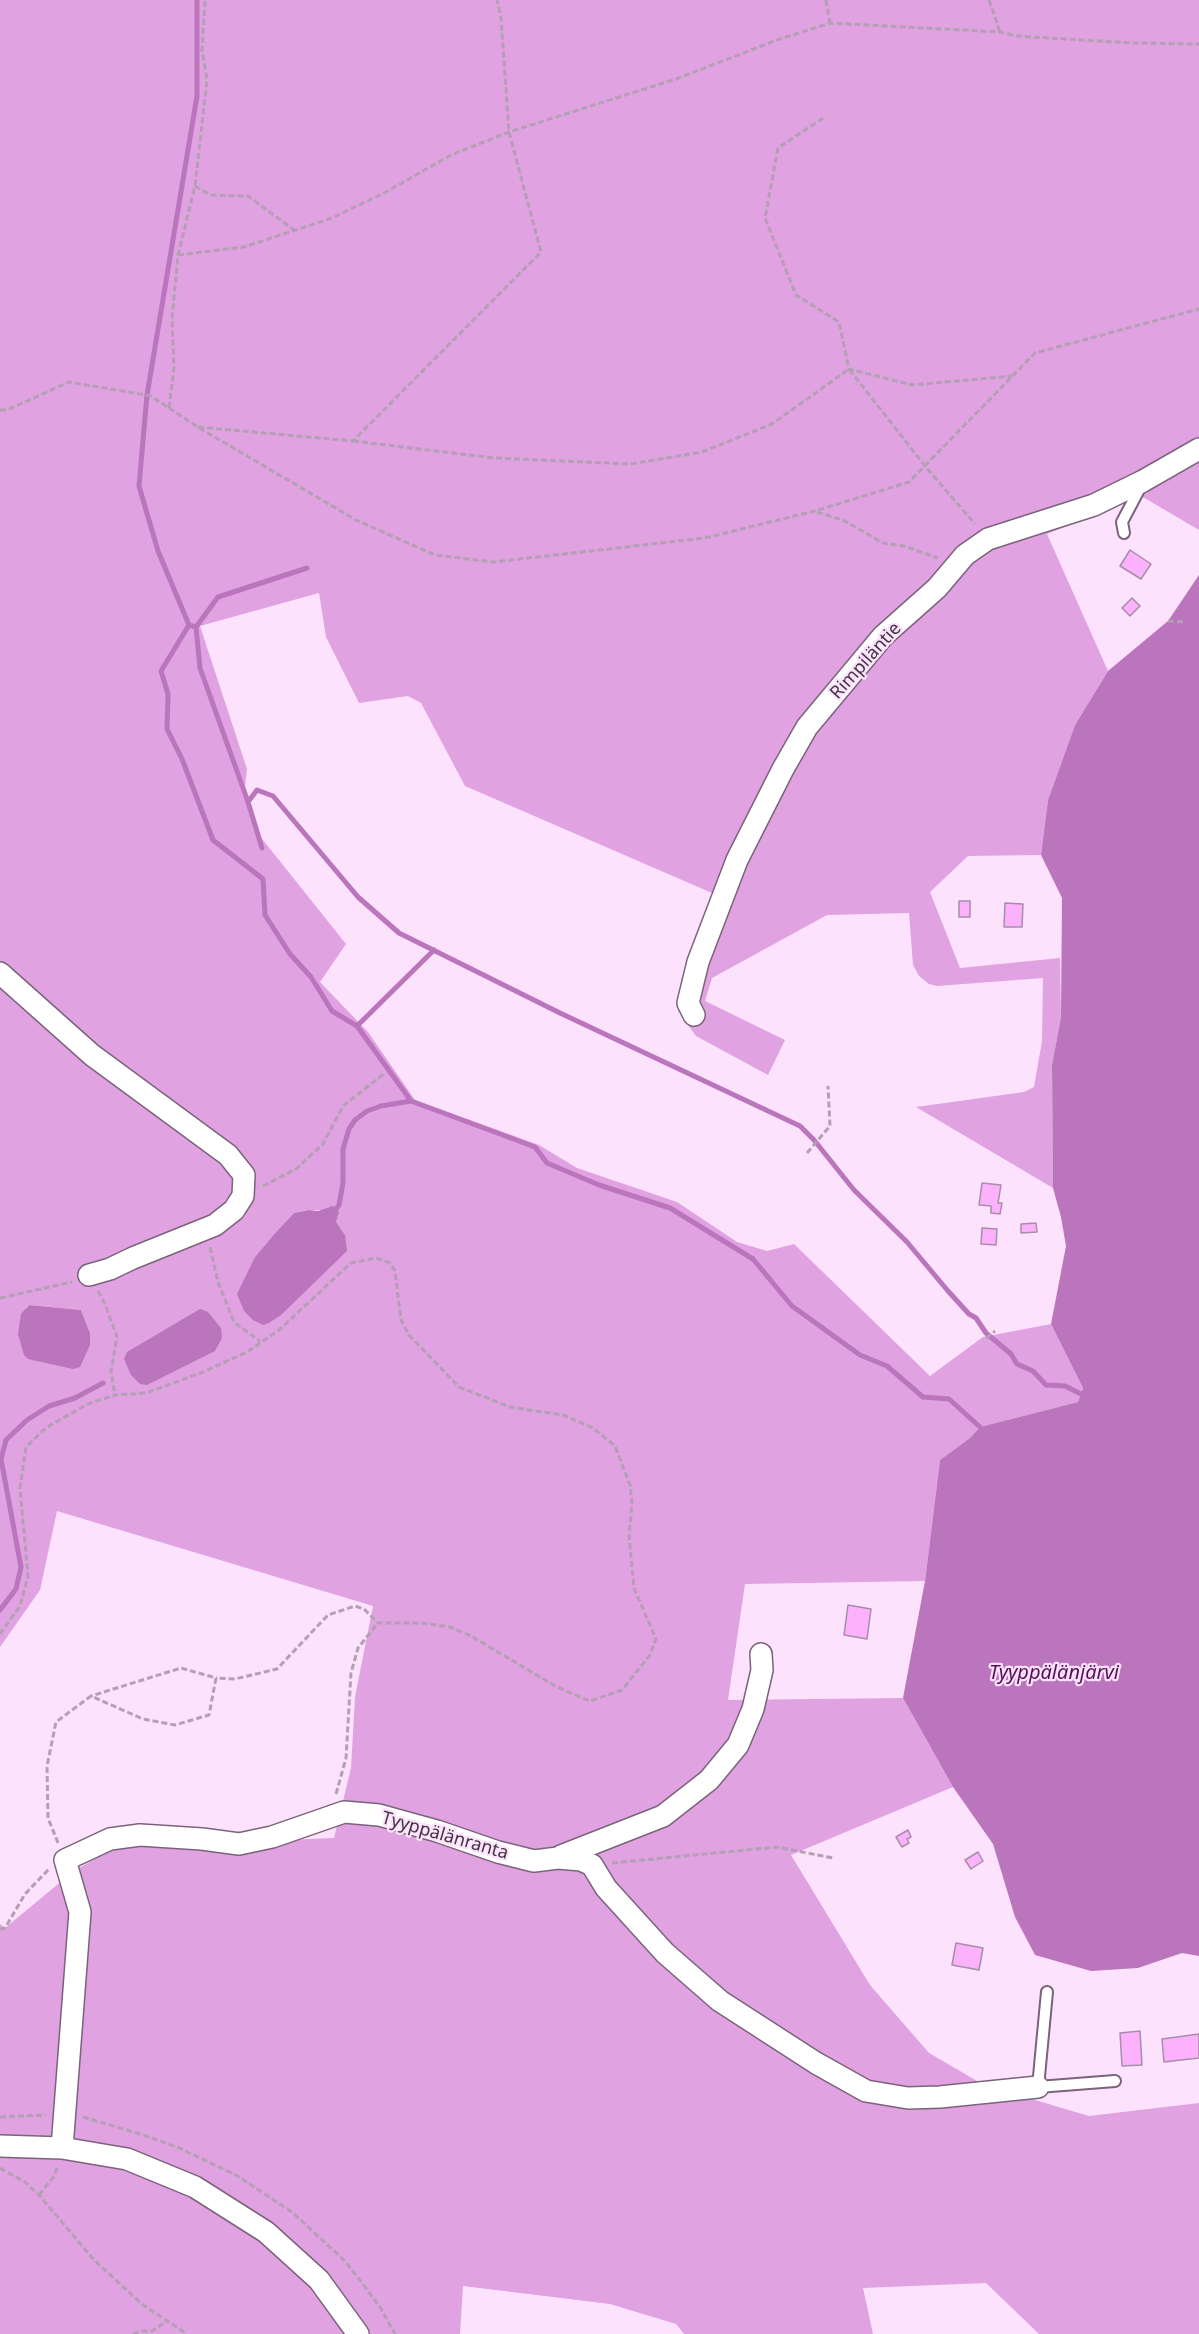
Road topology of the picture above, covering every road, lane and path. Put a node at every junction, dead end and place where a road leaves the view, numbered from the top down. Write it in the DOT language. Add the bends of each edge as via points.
graph roads {
  1 [pos="205,0"];
  2 [pos="497,0"];
  3 [pos="826,0"];
  4 [pos="989,0"];
  5 [pos="830,23"];
  6 [pos="1000,32"];
  7 [pos="1199,44"];
  8 [pos="823,118"];
  9 [pos="509,132"];
  10 [pos="195,186"];
  11 [pos="294,230"];
  12 [pos="178,255"];
  13 [pos="1199,309"];
  14 [pos="849,369"];
  15 [pos="1014,375"];
  16 [pos="169,409"];
  17 [pos="0,410"];
  18 [pos="196,426"];
  19 [pos="353,441"];
  20 [pos="1199,449"];
  21 [pos="925,466"];
  22 [pos="1143,481"];
  23 [pos="815,511"];
  24 [pos="1124,533"];
  25 [pos="988,539"];
  26 [pos="956,565"];
  27 [pos="1168,621"];
  28 [pos="1186,622"];
  29 [pos="0,973"];
  30 [pos="694,1015"];
  31 [pos="385,1074"];
  32 [pos="828,1086"];
  33 [pos="807,1153"];
  34 [pos="243,1196"];
  35 [pos="215,1225"];
  36 [pos="89,1275"];
  37 [pos="0,1298"];
  38 [pos="995,1331"];
  39 [pos="986,1338"];
  40 [pos="260,1341"];
  41 [pos="115,1395"];
  42 [pos="378,1623"];
  43 [pos="0,1634"];
  44 [pos="761,1654"];
  45 [pos="216,1678"];
  46 [pos="91,1696"];
  47 [pos="329,1816"];
  48 [pos="558,1858"];
  49 [pos="832,1858"];
  50 [pos="65,1860"];
  51 [pos="592,1865"];
  52 [pos="0,1929"];
  53 [pos="1047,1992"];
  54 [pos="1115,2081"];
  55 [pos="1038,2087"];
  56 [pos="0,2146"];
  57 [pos="62,2148"];
  58 [pos="0,2169"];
  59 [pos="39,2195"];
  60 [pos="167,2321"];
  61 [pos="133,2334"];
  62 [pos="187,2334"];
  63 [pos="358,2334"];
  1 -- 10 [label="path" via="202,50 207,80"];
  2 -- 9 [label="path"];
  3 -- 5 [label="path"];
  4 -- 6 [label="path"];
  5 -- 6 [label="path"];
  5 -- 9 [label="path"];
  6 -- 7 [label="path" via="1132,43"];
  8 -- 14 [label="path" via="778,148 765,218 796,295 839,322"];
  9 -- 11 [label="path" via="451,155 332,218"];
  9 -- 19 [label="path" via="541,252"];
  10 -- 11 [label="path" via="211,195 248,196"];
  10 -- 12 [label="path"];
  11 -- 12 [label="path" via="244,248"];
  12 -- 16 [label="path"];
  13 -- 15 [label="path" via="1035,353"];
  14 -- 15 [label="path" via="912,385"];
  14 -- 19 [label="path" via="772,424 702,452 630,464 494,458"];
  14 -- 21 [label="path"];
  15 -- 21 [label="path"];
  16 -- 17 [label="path" via="151,396 69,382 8,410"];
  16 -- 18 [label="path"];
  18 -- 19 [label="path"];
  18 -- 23 [label="path" via="356,520 435,555 493,562 705,538"];
  20 -- 22 [label="street, Rimpiläntie"];
  21 -- 23 [label="path" via="909,482"];
  21 -- 25 [label="path"];
  22 -- 24 [label="lane" via="1122,522"];
  22 -- 25 [label="street, Rimpiläntie" via="1086,508"];
  23 -- 26 [label="path" via="845,521 883,543 904,546"];
  25 -- 26 [label="street, Rimpiläntie"];
  26 -- 30 [label="street, Rimpiläntie" via="937,588 883,636 797,744 737,860 698,962 688,1003"];
  27 -- 28 [label="path"];
  29 -- 34 [label="street" via="92,1055 228,1155 244,1175"];
  31 -- 34 [label="path" via="344,1106 322,1144 296,1169"];
  32 -- 33 [label="path" via="830,1126"];
  34 -- 35 [label="street" via="234,1210"];
  35 -- 36 [label="street"];
  35 -- 40 [label="path" via="210,1247 218,1282 234,1322"];
  36 -- 37 [label="path" via="64,1285"];
  36 -- 41 [label="path" via="117,1337 111,1371"];
  38 -- 39 [label="path"];
  40 -- 41 [label="path" via="246,1352 194,1376 146,1393"];
  40 -- 42 [label="path" via="279,1330 351,1263 376,1258 390,1263 396,1271 401,1320 409,1335 459,1387 510,1407 563,1415 592,1428 615,1446 630,1485 634,1588 656,1639 650,1655 622,1690 590,1701 557,1687 450,1627"];
  41 -- 43 [label="path" via="88,1404 47,1427 26,1447 20,1488 28,1576 20,1606"];
  42 -- 45 [label="path" via="355,1606 328,1615 277,1669 236,1679"];
  42 -- 47 [label="path" via="358,1648 351,1673 346,1758"];
  44 -- 48 [label="street" via="762,1670 753,1709 738,1745 709,1780 663,1816"];
  45 -- 46 [label="path" via="181,1668"];
  45 -- 46 [label="path" via="209,1715 175,1725 143,1719"];
  46 -- 50 [label="path" via="56,1722 47,1766 48,1818"];
  47 -- 48 [label="street, Tyyppälänranta" via="344,1812 379,1815 525,1859"];
  47 -- 50 [label="street, Tyyppälänranta" via="272,1837 239,1844 140,1834 110,1839"];
  48 -- 51 [label="street, Tyyppälänranta"];
  49 -- 51 [label="path" via="777,1846"];
  50 -- 52 [label="path" via="48,1870 25,1894 5,1928"];
  50 -- 57 [label="street" via="80,1912"];
  51 -- 55 [label="street" via="606,1888 665,1953 720,2001 866,2091 908,2098"];
  53 -- 55 [label="lane"];
  54 -- 55 [label="lane"];
  56 -- 57 [label="street"];
  57 -- 59 [label="path" via="55,2175"];
  57 -- 63 [label="street" via="127,2158 195,2187 266,2232 319,2280"];
  58 -- 59 [label="path" via="25,2182"];
  59 -- 60 [label="path" via="94,2260 143,2305"];
  60 -- 61 [label="path" via="152,2331"];
  60 -- 62 [label="path"];
}
